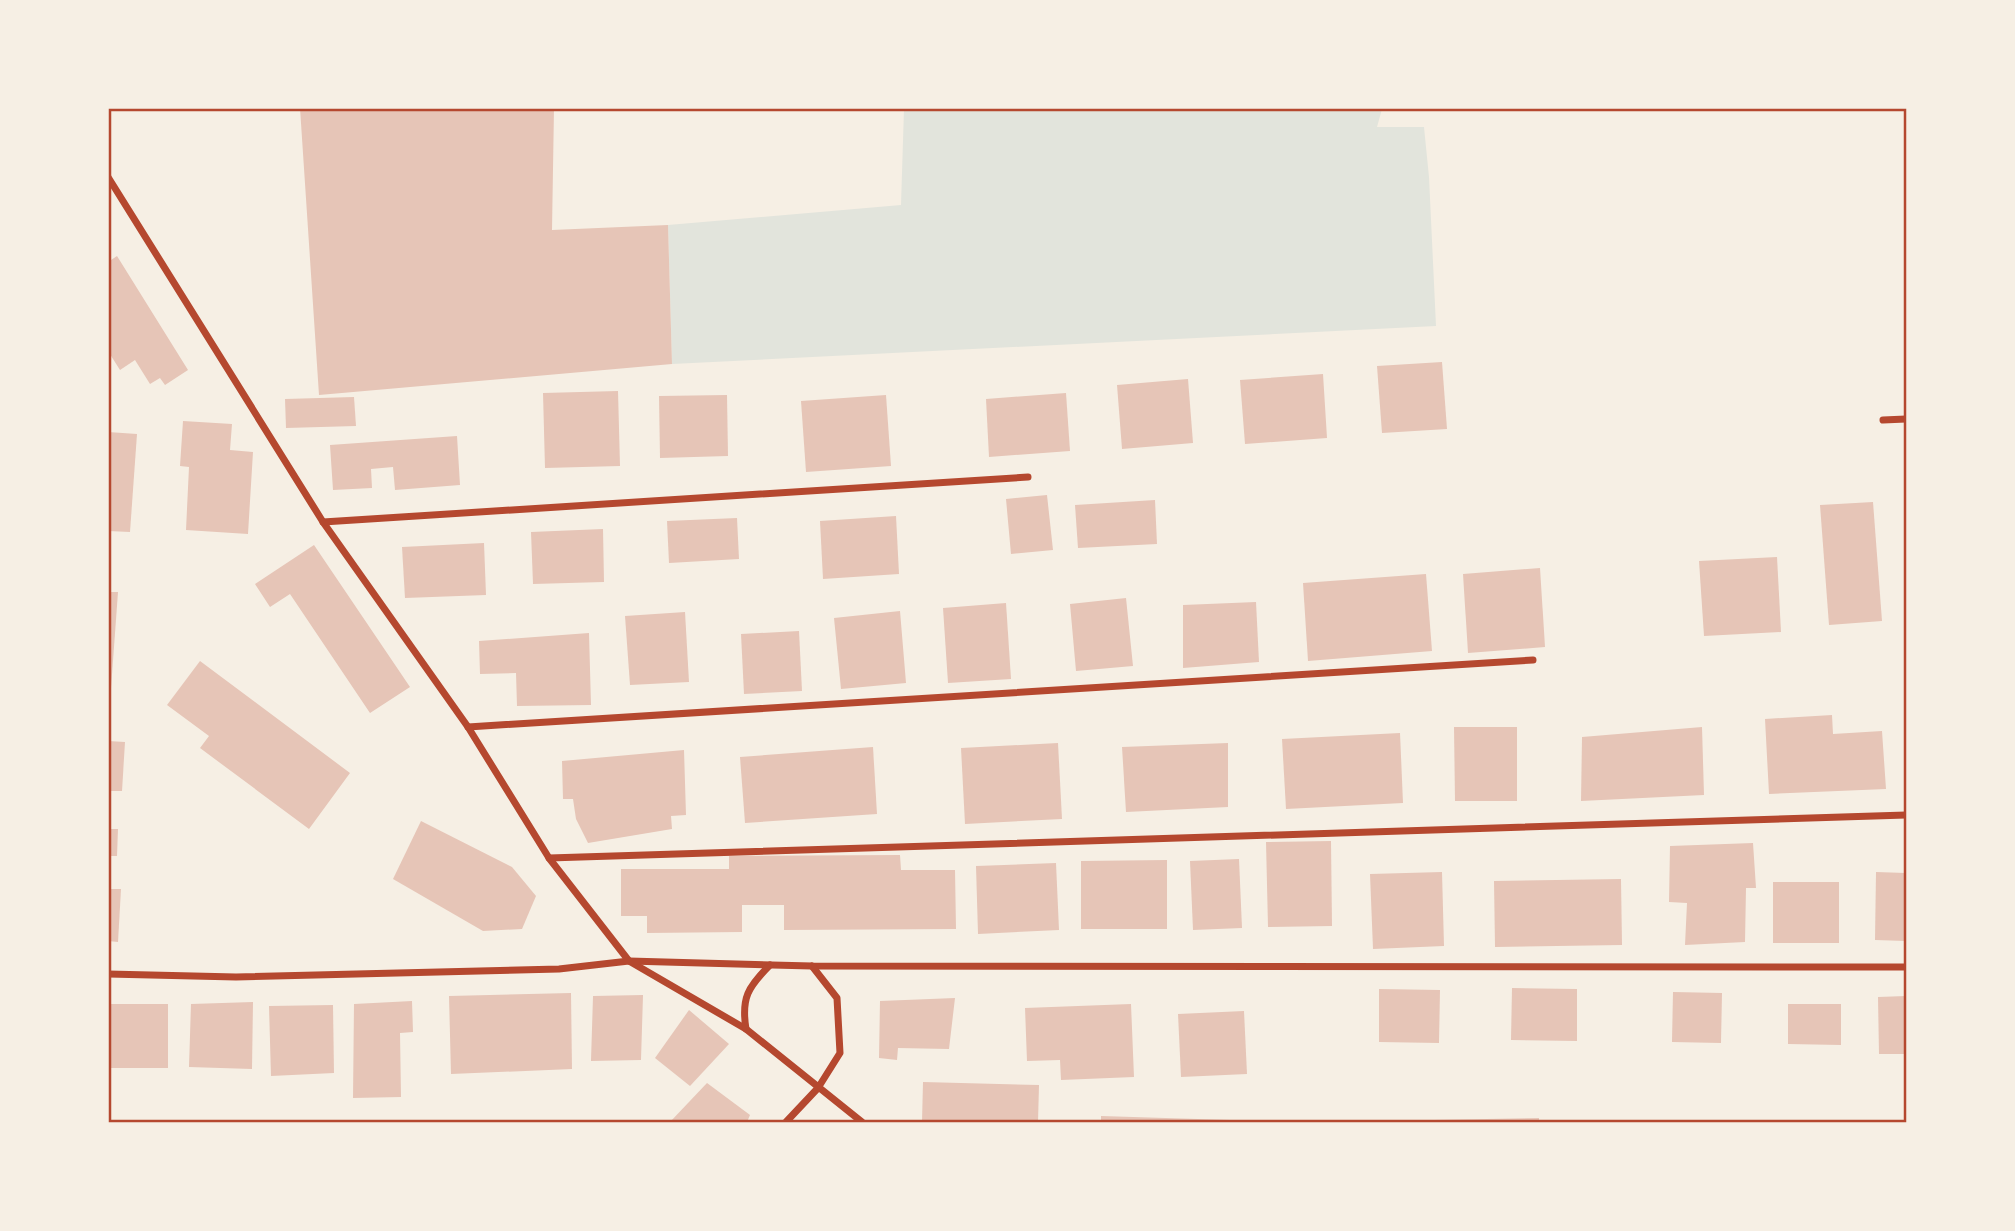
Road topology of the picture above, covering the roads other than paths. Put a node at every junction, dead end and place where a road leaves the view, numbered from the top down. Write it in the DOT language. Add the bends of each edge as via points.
graph roads {
  1 [pos="108,177"];
  2 [pos="1906,419"];
  3 [pos="1883,420"];
  4 [pos="1028,477"];
  5 [pos="323,522"];
  6 [pos="1533,660"];
  7 [pos="468,727"];
  8 [pos="1906,814"];
  9 [pos="550,858"];
  10 [pos="629,961"];
  11 [pos="770,965"];
  12 [pos="812,965"];
  13 [pos="1906,967"];
  14 [pos="108,974"];
  15 [pos="746,1029"];
  16 [pos="818,1088"];
  17 [pos="786,1122"];
  18 [pos="862,1122"];
  1 -- 5 [label="street"];
  2 -- 3 [label="street"];
  4 -- 5 [label="street"];
  5 -- 7 [label="street"];
  6 -- 7 [label="street"];
  7 -- 9 [label="street"];
  8 -- 9 [label="street"];
  9 -- 10 [label="street"];
  10 -- 11 [label="street"];
  10 -- 14 [label="street" via="545,970"];
  10 -- 15 [label="street"];
  11 -- 12 [label="street"];
  11 -- 15 [label="street" via="751,983 743,1010"];
  12 -- 13 [label="street"];
  12 -- 16 [label="street" via="838,998 840,1053"];
  15 -- 16 [label="street"];
  16 -- 17 [label="street"];
  16 -- 18 [label="street"];
}
